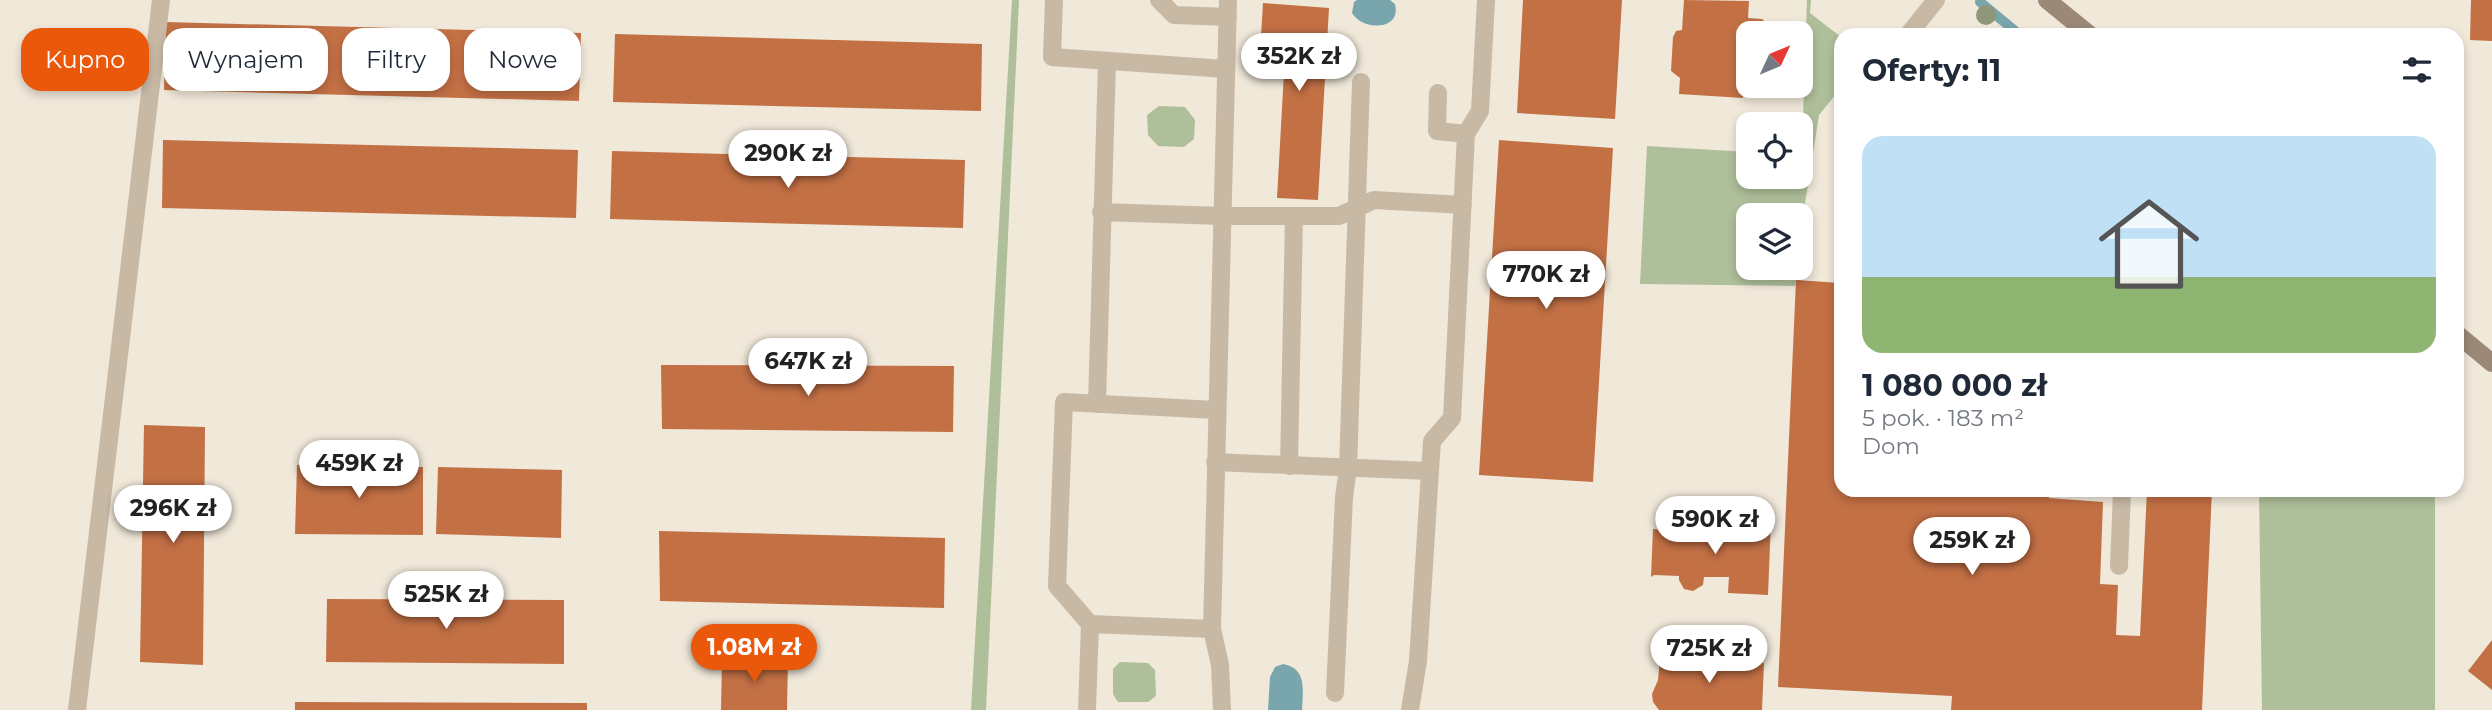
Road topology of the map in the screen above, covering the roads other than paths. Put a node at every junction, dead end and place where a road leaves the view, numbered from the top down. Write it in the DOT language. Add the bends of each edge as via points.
graph roads {
  1 [pos="161,0"];
  2 [pos="1054,0"];
  3 [pos="1159,0"];
  4 [pos="1486,0"];
  5 [pos="1937,0"];
  6 [pos="2047,0"];
  7 [pos="1228,8"];
  8 [pos="1914,28"];
  9 [pos="2081,28"];
  10 [pos="1107,62"];
  11 [pos="1226,68"];
  12 [pos="1362,82"];
  13 [pos="1438,93"];
  14 [pos="1466,134"];
  15 [pos="1463,205"];
  16 [pos="1356,207"];
  17 [pos="1101,212"];
  18 [pos="1222,216"];
  19 [pos="1294,216"];
  20 [pos="2464,340"];
  21 [pos="2492,363"];
  22 [pos="1097,404"];
  23 [pos="1216,411"];
  24 [pos="1215,462"];
  25 [pos="1289,466"];
  26 [pos="1348,468"];
  27 [pos="1430,471"];
  28 [pos="2122,497"];
  29 [pos="2119,566"];
  30 [pos="1090,624"];
  31 [pos="1212,629"];
  32 [pos="1335,692"];
  33 [pos="77,710"];
  34 [pos="1087,710"];
  35 [pos="1222,710"];
  36 [pos="1410,710"];
  1 -- 33 [label="street"];
  2 -- 10 [label="street" via="1052,57"];
  3 -- 7 [label="street" via="1174,15"];
  4 -- 14 [label="street" via="1480,111"];
  5 -- 8 [label="street"];
  6 -- 9 [label="main road"];
  7 -- 11 [label="street"];
  10 -- 11 [label="street"];
  10 -- 17 [label="street"];
  11 -- 18 [label="street"];
  12 -- 16 [label="street"];
  13 -- 14 [label="street" via="1437,131"];
  14 -- 15 [label="street"];
  15 -- 16 [label="street" via="1374,200"];
  15 -- 27 [label="street" via="1452,418 1432,441"];
  16 -- 19 [label="street" via="1339,216"];
  16 -- 26 [label="street"];
  17 -- 18 [label="street"];
  17 -- 22 [label="street"];
  18 -- 19 [label="street"];
  18 -- 23 [label="street"];
  19 -- 25 [label="street"];
  20 -- 21 [label="main road"];
  22 -- 23 [label="street"];
  22 -- 30 [label="street" via="1064,402 1057,586"];
  23 -- 24 [label="street"];
  24 -- 25 [label="street"];
  24 -- 31 [label="street"];
  25 -- 26 [label="street"];
  26 -- 27 [label="street"];
  26 -- 32 [label="street"];
  27 -- 36 [label="street" via="1419,661"];
  28 -- 29 [label="street"];
  30 -- 31 [label="street"];
  30 -- 34 [label="street"];
  31 -- 35 [label="street" via="1220,665"];
}
